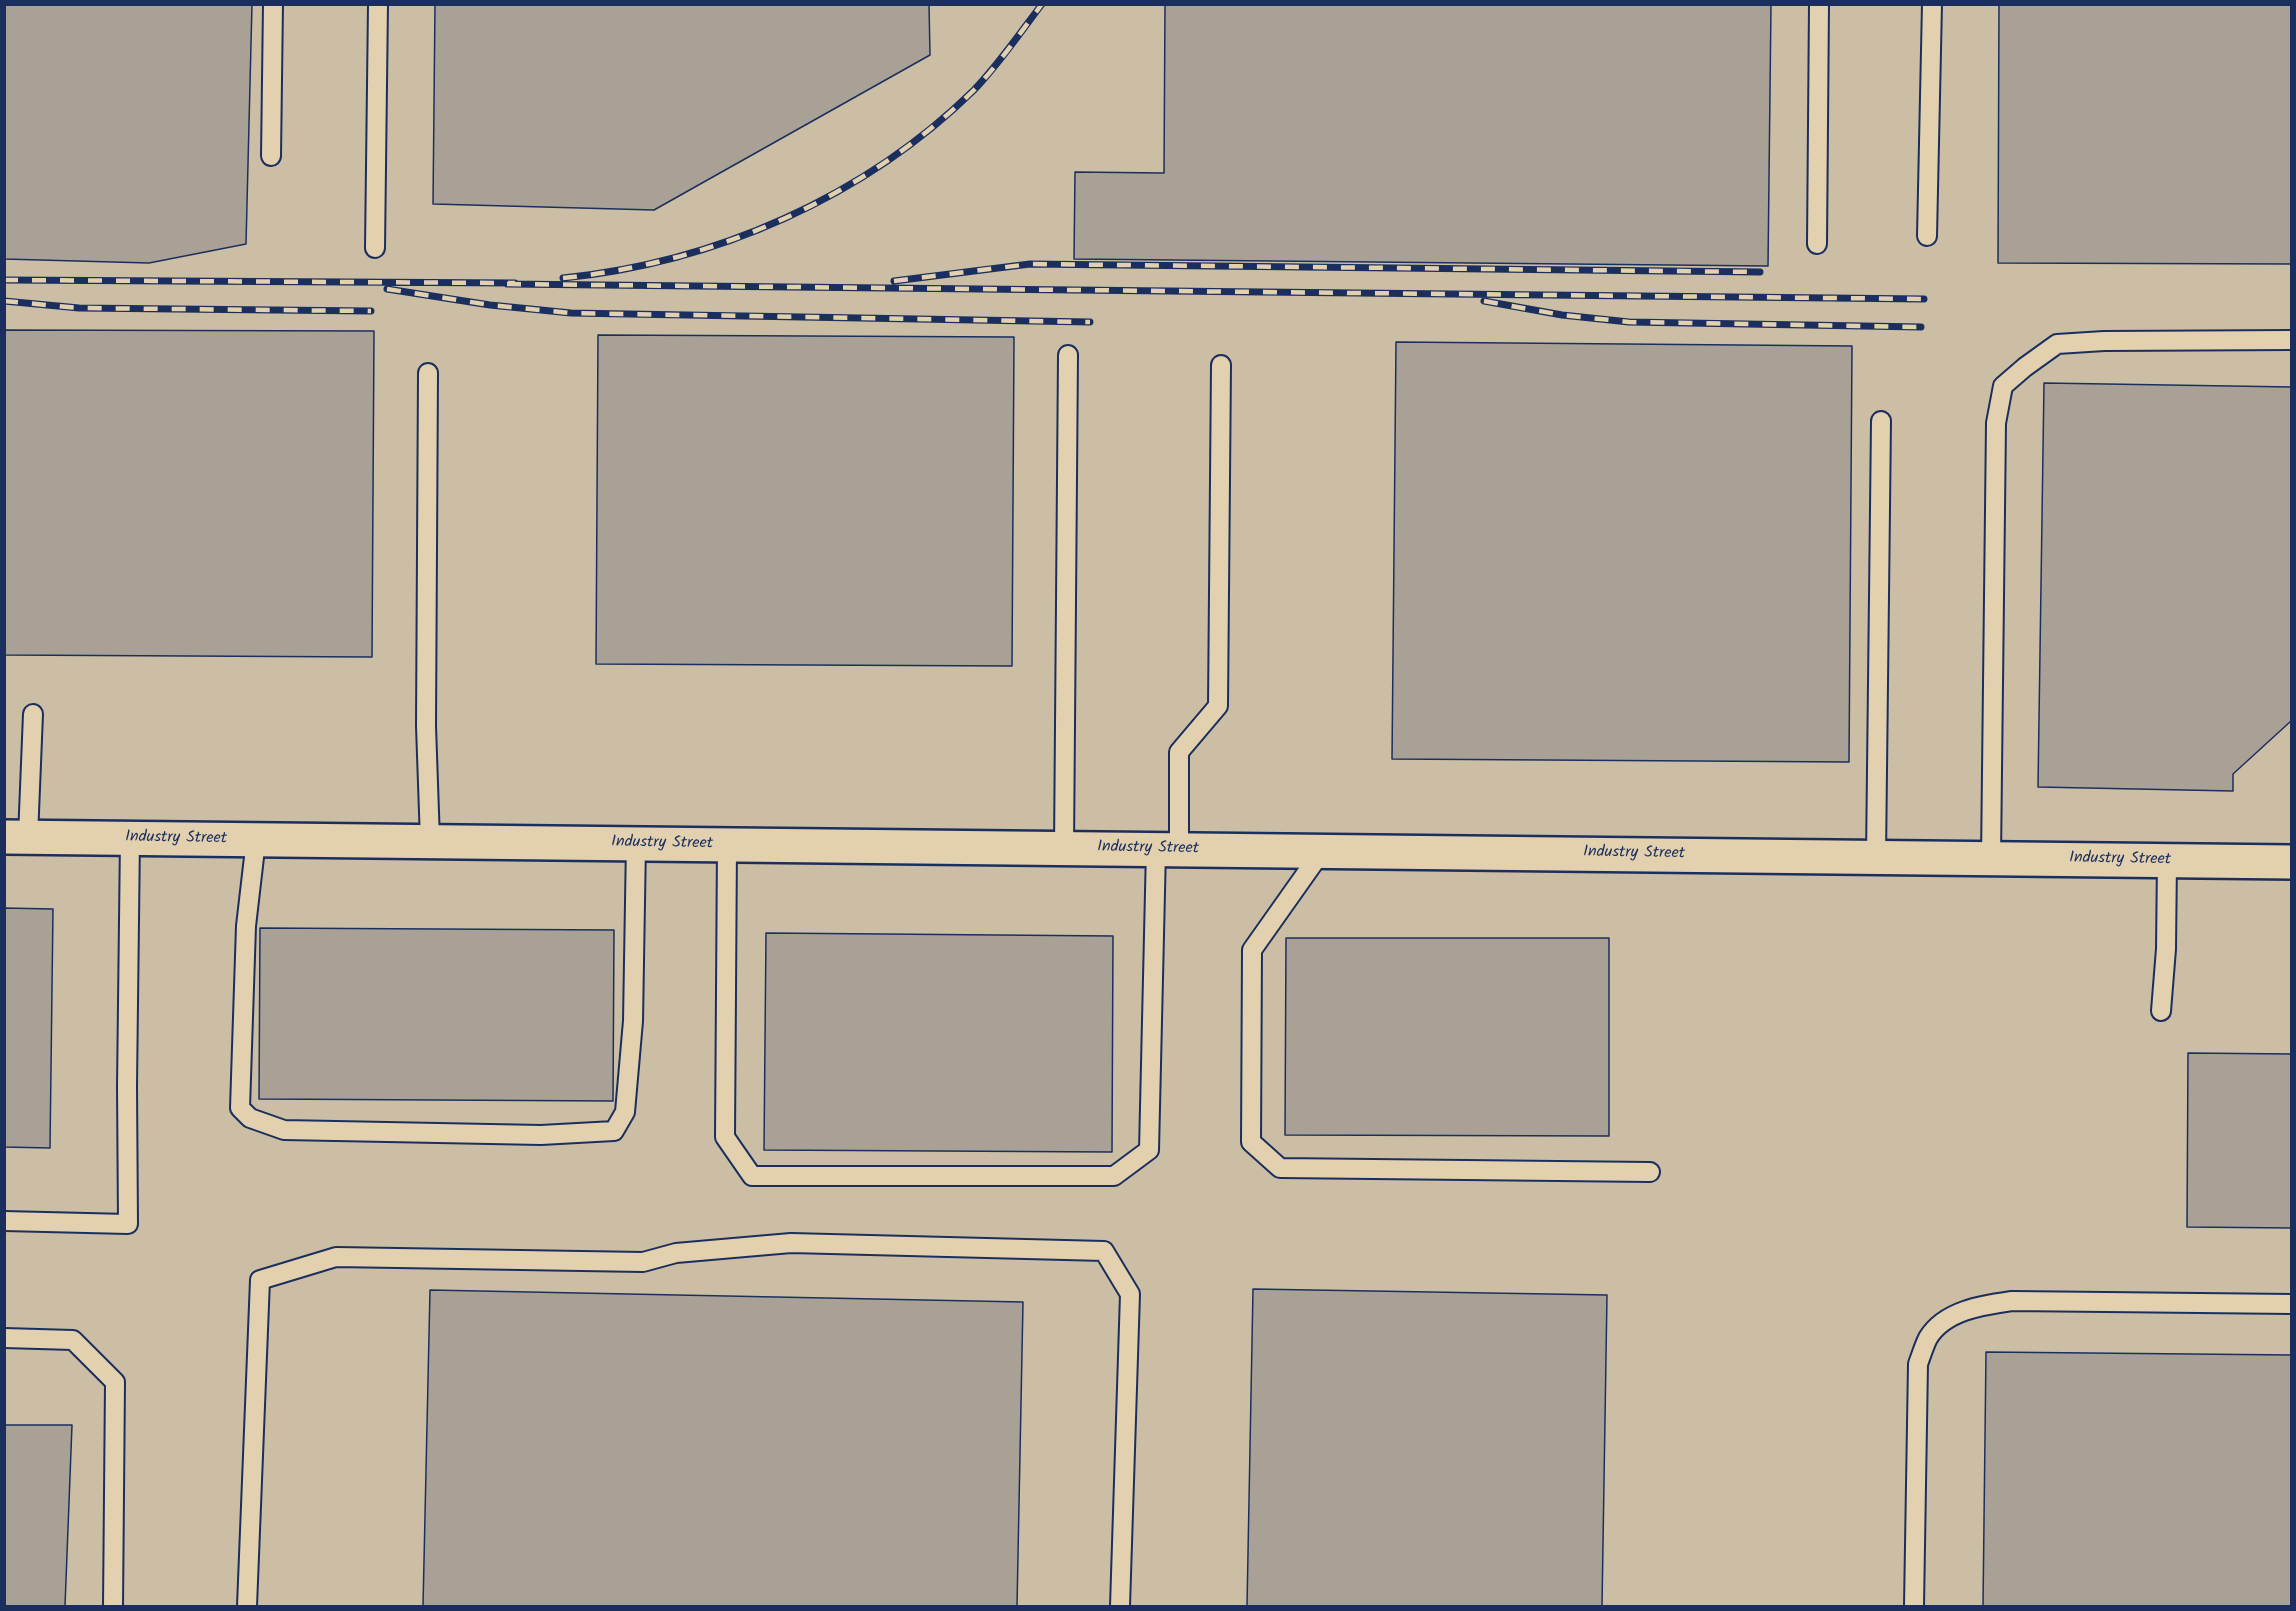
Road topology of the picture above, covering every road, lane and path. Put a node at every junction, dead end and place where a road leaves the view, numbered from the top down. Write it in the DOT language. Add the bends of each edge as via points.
graph roads {
  1 [pos="273,4"];
  2 [pos="378,4"];
  3 [pos="1819,4"];
  4 [pos="1932,4"];
  5 [pos="271,156"];
  6 [pos="1927,236"];
  7 [pos="1817,244"];
  8 [pos="375,248"];
  9 [pos="2292,340"];
  10 [pos="1068,355"];
  11 [pos="1221,365"];
  12 [pos="428,373"];
  13 [pos="1881,421"];
  14 [pos="33,714"];
  15 [pos="16,837"];
  16 [pos="130,838"];
  17 [pos="256,840"];
  18 [pos="429,842"];
  19 [pos="636,843"];
  20 [pos="727,844"];
  21 [pos="1064,847"];
  22 [pos="1167,849"];
  23 [pos="1322,851"];
  24 [pos="1876,857"];
  25 [pos="1991,858"];
  26 [pos="2167,860"];
  27 [pos="2292,862"];
  28 [pos="2161,1011"];
  29 [pos="1650,1172"];
  30 [pos="4,1221"];
  31 [pos="2292,1304"];
  32 [pos="4,1338"];
  33 [pos="112,1606"];
  34 [pos="248,1606"];
  35 [pos="1119,1606"];
  36 [pos="1914,1606"];
  1 -- 5 [label="lane"];
  2 -- 8 [label="lane"];
  3 -- 7 [label="lane"];
  4 -- 6 [label="lane"];
  9 -- 25 [label="lane" via="2057,344 2003,386 1996,423"];
  10 -- 21 [label="lane"];
  11 -- 22 [label="lane" via="1218,706 1179,752"];
  12 -- 18 [label="lane"];
  13 -- 24 [label="lane"];
  14 -- 15 [label="lane"];
  15 -- 16 [label="street, Industry Street"];
  16 -- 17 [label="street, Industry Street"];
  16 -- 30 [label="lane" via="128,1224"];
  17 -- 18 [label="street, Industry Street"];
  17 -- 19 [label="lane" via="246,926 240,1108 250,1118 284,1130 541,1134 614,1131 626,1112 633,1021"];
  18 -- 19 [label="street, Industry Street"];
  19 -- 20 [label="street, Industry Street"];
  20 -- 21 [label="street, Industry Street"];
  20 -- 22 [label="lane" via="725,1137 752,1176 1114,1176 1149,1150"];
  21 -- 22 [label="street, Industry Street"];
  22 -- 23 [label="street, Industry Street"];
  23 -- 24 [label="street, Industry Street"];
  23 -- 29 [label="lane" via="1252,950 1251,1142 1280,1168"];
  24 -- 25 [label="street, Industry Street"];
  25 -- 26 [label="street, Industry Street"];
  26 -- 27 [label="street, Industry Street"];
  26 -- 28 [label="lane"];
  31 -- 36 [label="lane" via="2012,1301 1974,1306 1949,1318 1929,1336 1918,1364"];
  32 -- 33 [label="lane" via="74,1340 115,1382"];
  34 -- 35 [label="lane" via="260,1280 336,1257 643,1262 676,1253 791,1243 1104,1251 1130,1294"];
}
